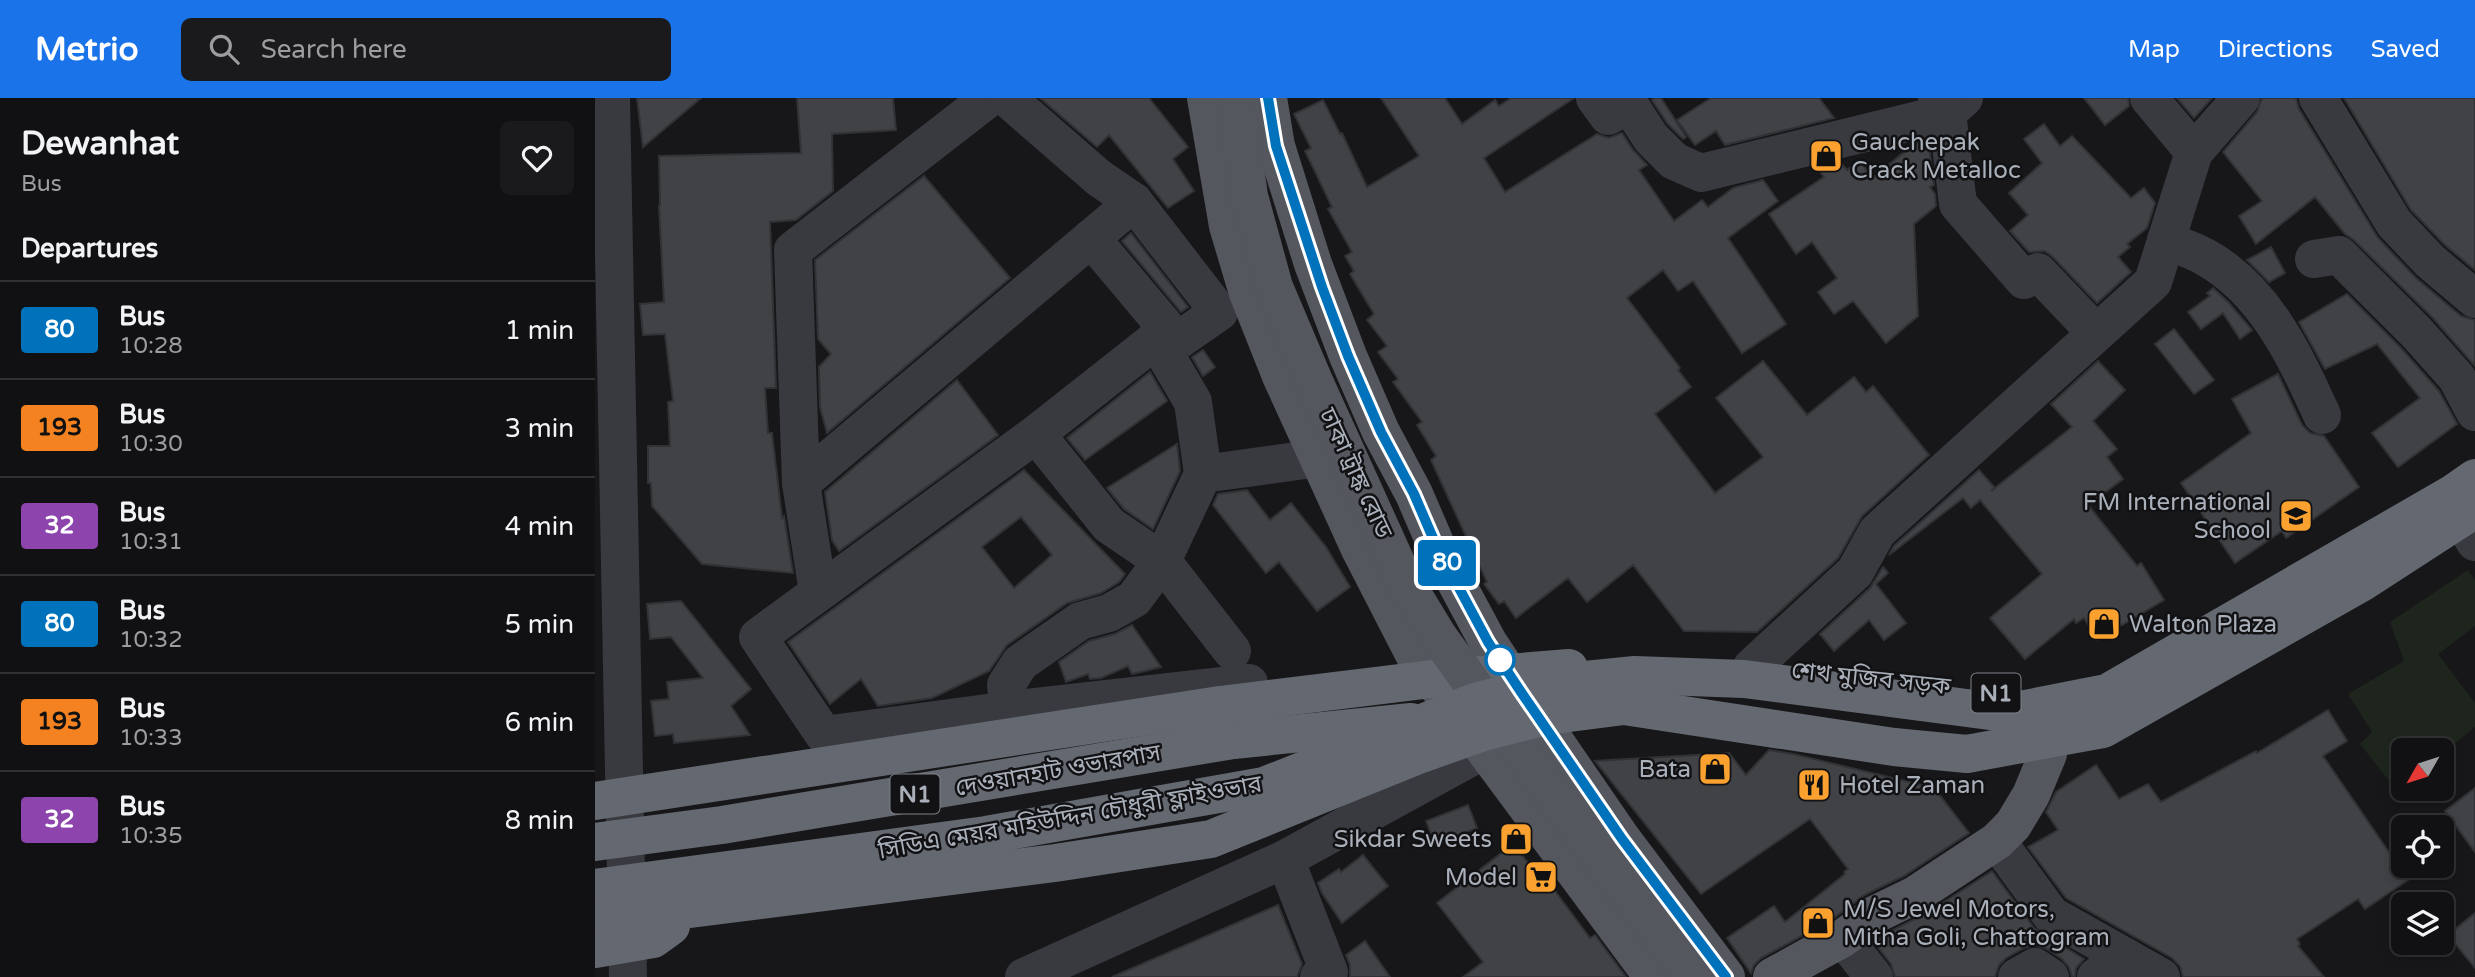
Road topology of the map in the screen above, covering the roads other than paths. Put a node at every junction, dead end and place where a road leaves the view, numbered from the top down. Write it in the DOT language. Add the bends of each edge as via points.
graph roads {
  1 [pos="611,98"];
  2 [pos="989,98"];
  3 [pos="1007,98"];
  4 [pos="1206,98"];
  5 [pos="1235,98"];
  6 [pos="1268,98"];
  7 [pos="1595,98"];
  8 [pos="2149,98"];
  9 [pos="2241,98"];
  10 [pos="2318,98"];
  11 [pos="1949,103"];
  12 [pos="2194,152"];
  13 [pos="1134,202"];
  14 [pos="1091,238"];
  15 [pos="2166,240"];
  16 [pos="2314,259"];
  17 [pos="2475,299"];
  18 [pos="2096,333"];
  19 [pos="1159,346"];
  20 [pos="2475,412"];
  21 [pos="2322,415"];
  22 [pos="1036,434"];
  23 [pos="1319,458"];
  24 [pos="2475,461"];
  25 [pos="1203,474"];
  26 [pos="2475,478"];
  27 [pos="801,483"];
  28 [pos="2473,525"];
  29 [pos="1162,561"];
  30 [pos="818,592"];
  31 [pos="1232,651"];
  32 [pos="1752,667"];
  33 [pos="1508,672"];
  34 [pos="1435,679"];
  35 [pos="2066,692"];
  36 [pos="1009,710"];
  37 [pos="1535,712"];
  38 [pos="1226,722"];
  39 [pos="1474,727"];
  40 [pos="2062,749"];
  41 [pos="595,801"];
  42 [pos="1997,841"];
  43 [pos="595,842"];
  44 [pos="1285,859"];
  45 [pos="595,888"];
  46 [pos="695,908"];
  47 [pos="595,921"];
  48 [pos="1843,938"];
  49 [pos="595,949"];
  50 [pos="2110,967"];
  51 [pos="1327,975"];
  52 [pos="628,977"];
  53 [pos="1024,977"];
  54 [pos="1653,977"];
  55 [pos="1691,977"];
  56 [pos="1726,977"];
  57 [pos="1772,977"];
  58 [pos="1874,977"];
  59 [pos="2017,977"];
  60 [pos="2050,977"];
  61 [pos="2161,977"];
  1 -- 52 [label="street"];
  2 -- 27 [label="street" via="793,250"];
  3 -- 13 [label="street"];
  4 -- 23 [label="main road" via="1228,226 1248,293"];
  5 -- 55 [label="main road, ঢাকা ট্রাঙ্ক রোড, bridge" via="1249,196 1274,287 1404,580 1519,749"];
  6 -- 33 [label="main road, ঢাকা ট্রাঙ্ক রোড" via="1276,146 1348,356 1436,545"];
  7 -- 11 [label="street" via="1608,116 1629,104 1651,138 1674,161 1701,173"];
  8 -- 12 [label="street"];
  9 -- 12 [label="street"];
  10 -- 17 [label="street" via="2395,223"];
  11 -- 18 [label="street" via="1958,204 2024,280 2038,272"];
  12 -- 15 [label="street"];
  13 -- 14 [label="street"];
  13 -- 19 [label="street" via="1219,312"];
  14 -- 19 [label="street" via="1164,325"];
  14 -- 27 [label="street"];
  15 -- 18 [label="street" via="2153,282"];
  15 -- 21 [label="street" via="2206,257 2240,283 2296,358"];
  16 -- 20 [label="street" via="2339,255 2457,378"];
  18 -- 32 [label="street" via="1877,532 1855,572"];
  19 -- 22 [label="street"];
  19 -- 25 [label="street" via="1193,402"];
  22 -- 29 [label="street" via="1109,525"];
  22 -- 30 [label="street"];
  23 -- 25 [label="street"];
  23 -- 34 [label="main road" via="1387,605 1415,656"];
  24 -- 35 [label="highway, শেখ মুজিব সড়ক / N1" via="2279,588 2102,685"];
  25 -- 29 [label="street"];
  26 -- 45 [label="highway, সিডিএ মেয়র মহিউদ্দিন চৌধুরী ফ্লাইওভার, bridge" via="2107,693 2005,713 1744,679 1635,675 1545,684 1475,702 1264,786 986,835"];
  27 -- 30 [label="street"];
  28 -- 40 [label="highway, শেখ মুজিব সড়ক / N1" via="2127,731"];
  28 -- 46 [label="highway, bridge" via="2103,729 1968,754 1611,707 1546,716 1483,732 1211,839"];
  29 -- 31 [label="street"];
  29 -- 36 [label="street" via="1134,599 1109,614 1080,621 1020,663 1006,685"];
  30 -- 36 [label="street" via="758,637 824,734"];
  32 -- 33 [label="highway, শেখ মুজিব সড়ক / N1"];
  32 -- 35 [label="highway, শেখ মুজিব সড়ক / N1" via="1819,670 2036,698"];
  33 -- 34 [label="highway, শেখ মুজিব সড়ক / N1"];
  33 -- 37 [label="main road, ঢাকা ট্রাঙ্ক রোড"];
  34 -- 36 [label="street" via="1394,667"];
  34 -- 38 [label="highway, দেওয়ানহাট ওভারপাস / N1"];
  34 -- 39 [label="main road"];
  35 -- 40 [label="highway"];
  37 -- 39 [label="highway, শেখ মুজিব সড়ক / N1"];
  37 -- 40 [label="highway, শেখ মুজিব সড়ক / N1" via="1724,711"];
  37 -- 56 [label="main road, ঢাকা ট্রাঙ্ক রোড" via="1622,839"];
  38 -- 39 [label="highway, দেওয়ানহাট ওভারপাস / N1"];
  38 -- 41 [label="highway, দেওয়ানহাট ওভারপাস / N1, bridge"];
  38 -- 43 [label="highway, দেওয়ানহাট ওভারপাস / N1, bridge" via="736,823"];
  39 -- 44 [label="street"];
  39 -- 54 [label="main road"];
  40 -- 42 [label="main road" via="2013,825"];
  42 -- 48 [label="main road"];
  42 -- 50 [label="street" via="2051,915"];
  44 -- 51 [label="street"];
  44 -- 53 [label="street"];
  46 -- 47 [label="highway, bridge"];
  46 -- 49 [label="highway, bridge" via="653,939"];
  48 -- 57 [label="main road"];
  48 -- 58 [label="street"];
  50 -- 61 [label="street"];
  59 -- 60 [label="street" via="2035,967"];
}
